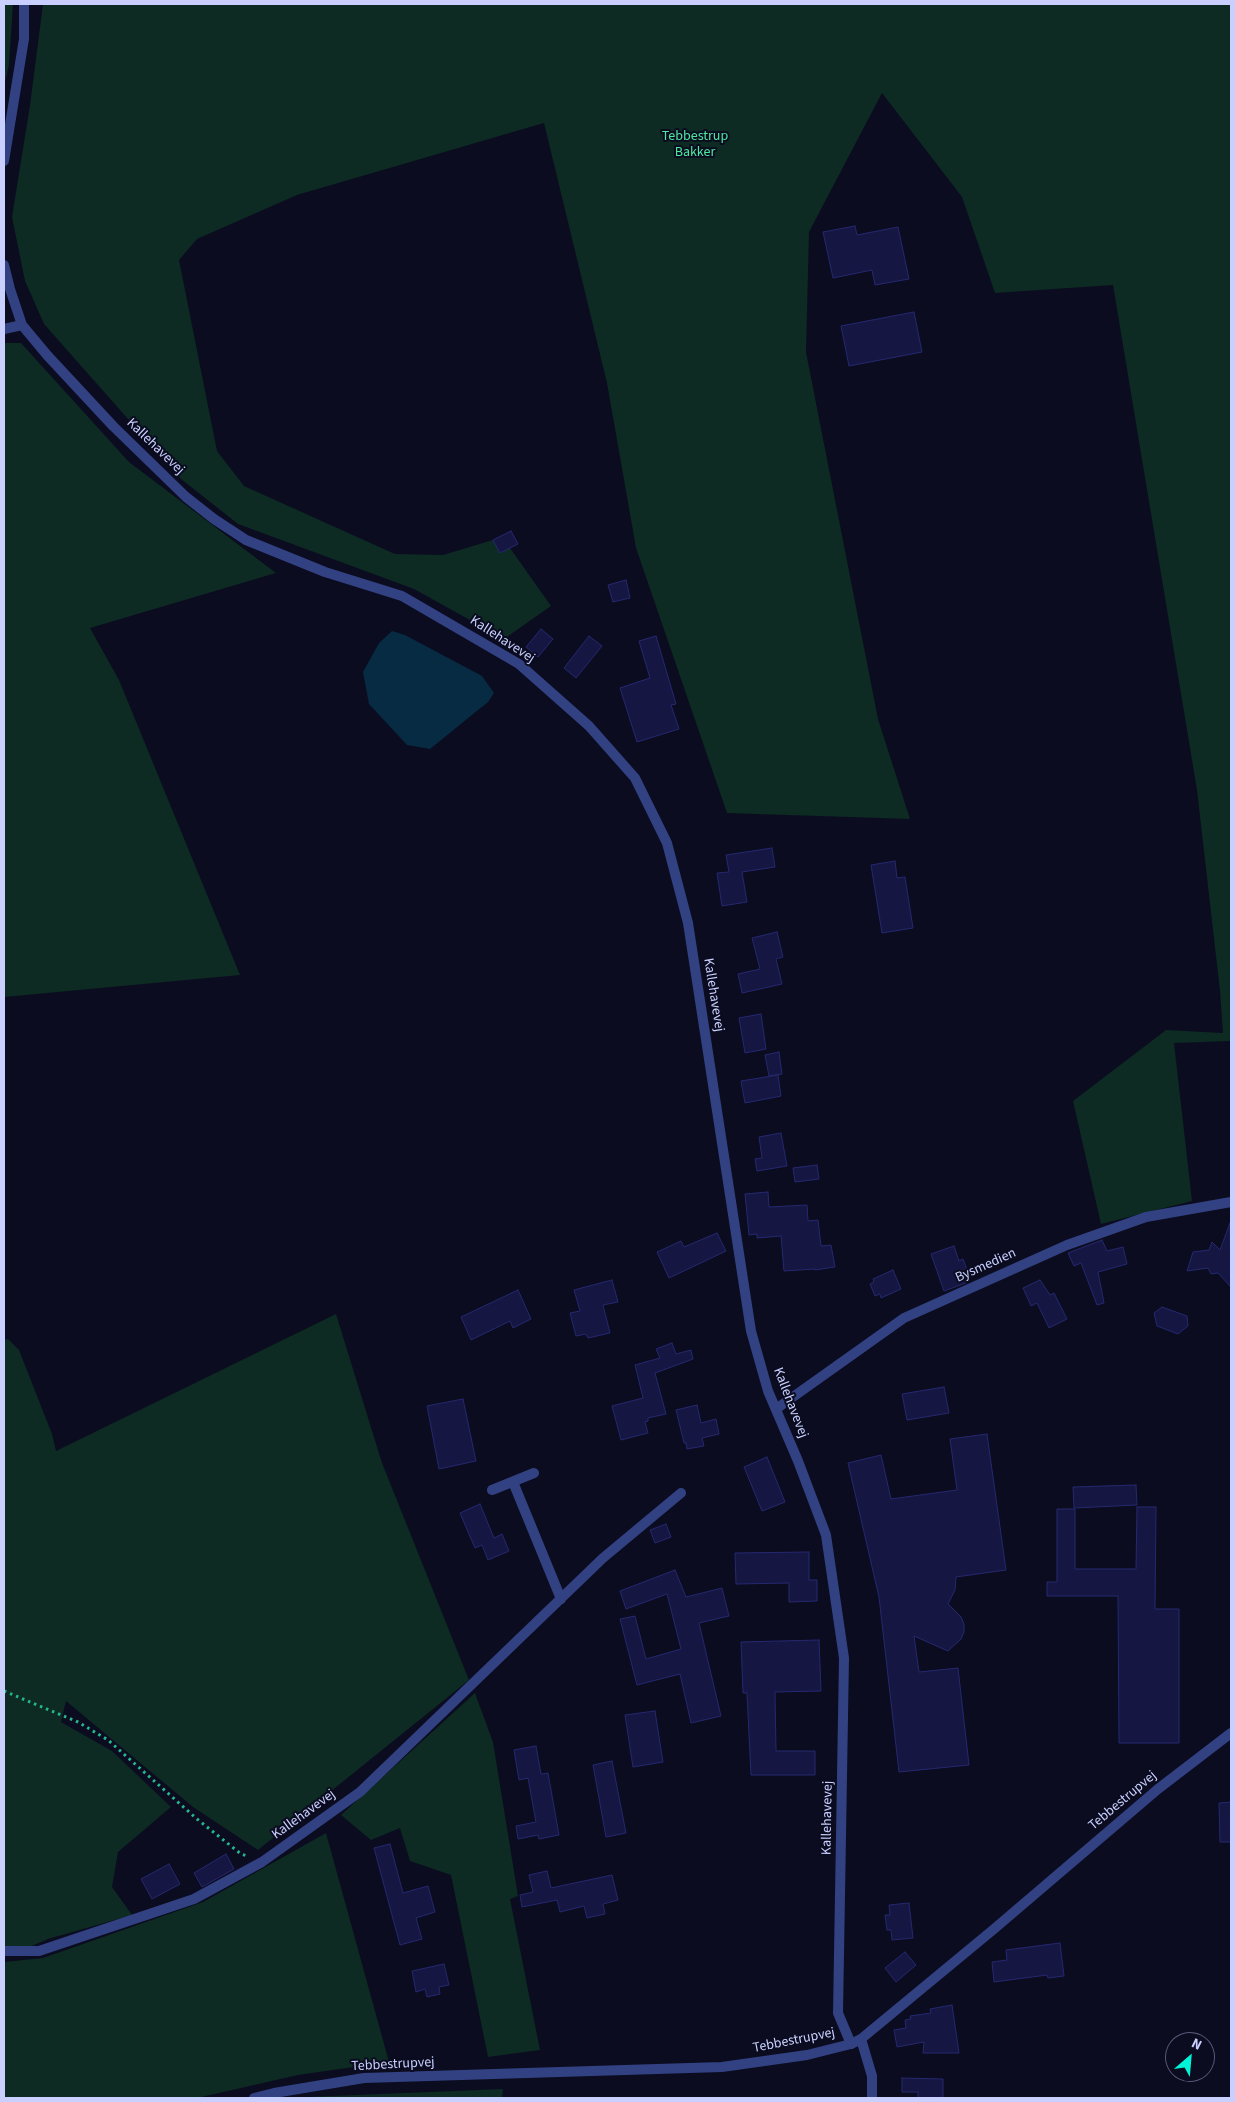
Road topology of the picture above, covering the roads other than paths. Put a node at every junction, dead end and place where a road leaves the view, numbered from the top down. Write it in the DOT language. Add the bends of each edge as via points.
graph roads {
  1 [pos="24,4"];
  2 [pos="4,162"];
  3 [pos="4,265"];
  4 [pos="22,325"];
  5 [pos="4,329"];
  6 [pos="1231,1202"];
  7 [pos="776,1410"];
  8 [pos="534,1472"];
  9 [pos="513,1482"];
  10 [pos="492,1490"];
  11 [pos="681,1493"];
  12 [pos="560,1599"];
  13 [pos="1231,1733"];
  14 [pos="4,1951"];
  15 [pos="861,2039"];
  16 [pos="851,2044"];
  17 [pos="254,2098"];
  18 [pos="872,2098"];
  1 -- 2 [label="street" via="24,39"];
  3 -- 4 [label="street, Kallehavevej"];
  4 -- 5 [label="street"];
  4 -- 7 [label="street, Kallehavevej" via="113,426 214,520 246,540 282,555 402,596 519,664 589,726 635,778 667,843 688,923 751,1331"];
  6 -- 7 [label="street, Bysmedien" via="1146,1216 1067,1245 904,1318"];
  7 -- 16 [label="street, Kallehavevej" via="826,1535 844,1658 838,2012"];
  8 -- 9 [label="street"];
  9 -- 10 [label="street"];
  9 -- 12 [label="street"];
  11 -- 12 [label="street, Kallehavevej" via="602,1558"];
  12 -- 14 [label="street, Kallehavevej" via="360,1792 262,1862 194,1899 39,1951"];
  13 -- 15 [label="street, Tebbestrupvej" via="1158,1789"];
  15 -- 16 [label="street, Tebbestrupvej"];
  15 -- 18 [label="street" via="872,2076"];
  16 -- 17 [label="street, Tebbestrupvej" via="807,2055 722,2067 364,2078"];
}
